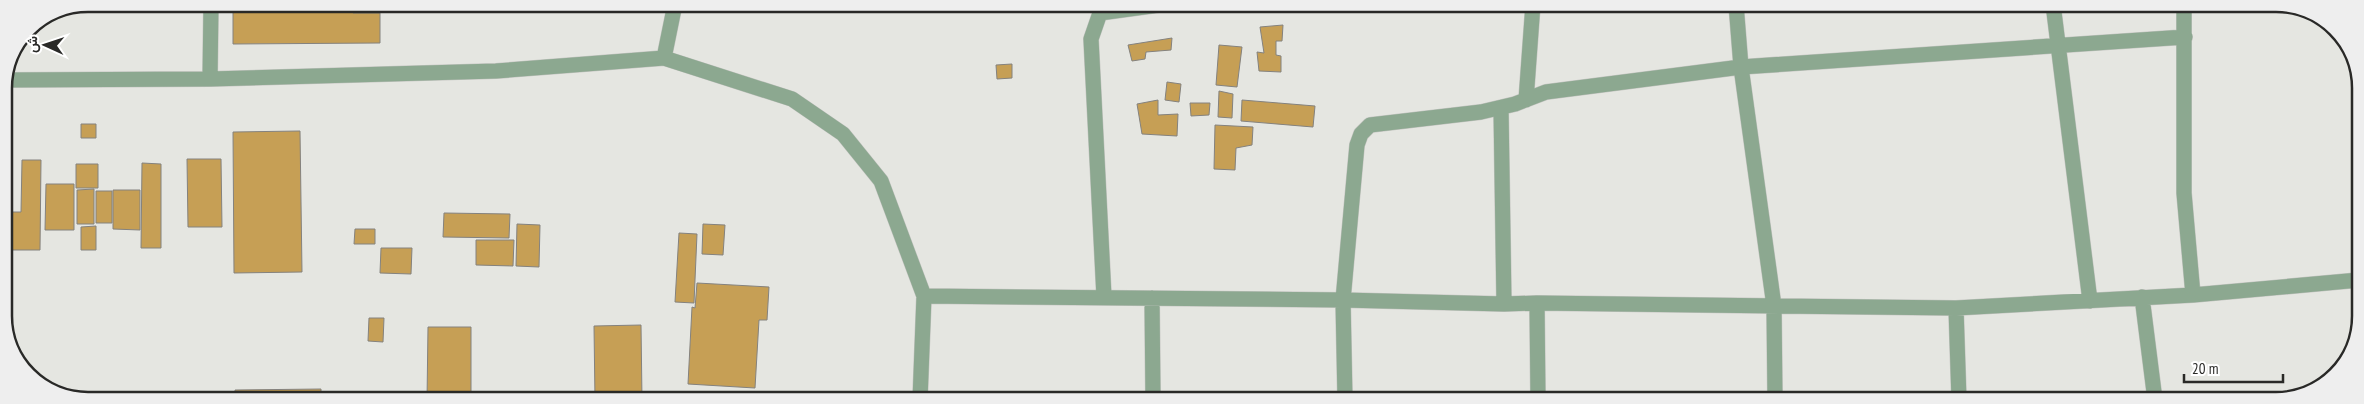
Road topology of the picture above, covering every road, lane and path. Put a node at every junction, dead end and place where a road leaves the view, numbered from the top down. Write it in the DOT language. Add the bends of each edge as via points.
graph roads {
  1 [pos="211,12"];
  2 [pos="673,12"];
  3 [pos="1107,12"];
  4 [pos="1532,12"];
  5 [pos="1737,12"];
  6 [pos="2054,12"];
  7 [pos="2184,12"];
  8 [pos="2185,38"];
  9 [pos="2058,46"];
  10 [pos="664,58"];
  11 [pos="1741,67"];
  12 [pos="210,79"];
  13 [pos="14,80"];
  14 [pos="1526,100"];
  15 [pos="1501,108"];
  16 [pos="2352,281"];
  17 [pos="2193,294"];
  18 [pos="924,296"];
  19 [pos="1104,297"];
  20 [pos="2142,297"];
  21 [pos="1152,298"];
  22 [pos="1343,300"];
  23 [pos="2090,301"];
  24 [pos="1537,303"];
  25 [pos="1504,304"];
  26 [pos="1774,306"];
  27 [pos="1956,308"];
  28 [pos="920,392"];
  29 [pos="1153,392"];
  30 [pos="1345,392"];
  31 [pos="1538,392"];
  32 [pos="1775,392"];
  33 [pos="1959,392"];
  34 [pos="2154,392"];
  1 -- 12 [label="street"];
  2 -- 10 [label="street"];
  3 -- 19 [label="street" via="1100,13 1091,39"];
  4 -- 14 [label="street"];
  5 -- 11 [label="street"];
  6 -- 9 [label="street"];
  7 -- 8 [label="street"];
  8 -- 9 [label="street"];
  8 -- 17 [label="street" via="2184,193"];
  9 -- 11 [label="street"];
  9 -- 23 [label="street"];
  10 -- 12 [label="street" via="496,71"];
  10 -- 18 [label="street" via="792,99 843,134 881,181"];
  11 -- 14 [label="street" via="1546,92"];
  11 -- 26 [label="street"];
  12 -- 13 [label="street"];
  14 -- 15 [label="street"];
  15 -- 22 [label="street" via="1370,125 1361,134 1357,145"];
  15 -- 25 [label="street"];
  16 -- 17 [label="street"];
  17 -- 20 [label="street"];
  18 -- 19 [label="street"];
  18 -- 28 [label="street"];
  19 -- 21 [label="street"];
  20 -- 23 [label="street"];
  20 -- 34 [label="street"];
  21 -- 22 [label="street"];
  21 -- 29 [label="street"];
  22 -- 25 [label="street"];
  22 -- 30 [label="street"];
  23 -- 27 [label="street"];
  24 -- 25 [label="street"];
  24 -- 26 [label="street"];
  24 -- 31 [label="street"];
  26 -- 27 [label="street"];
  26 -- 32 [label="street"];
  27 -- 33 [label="street"];
}
